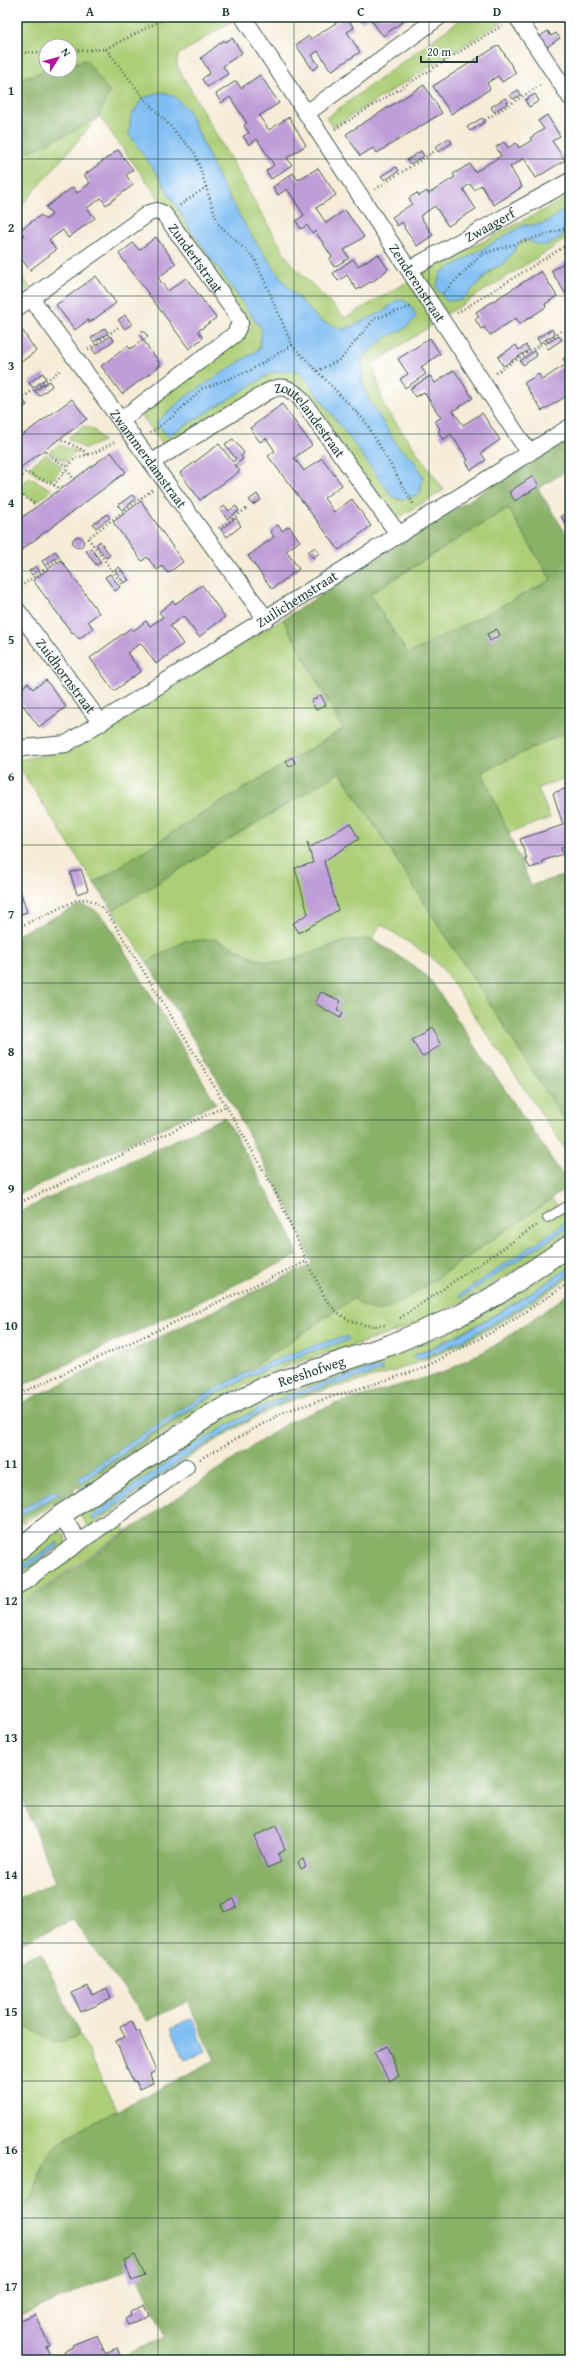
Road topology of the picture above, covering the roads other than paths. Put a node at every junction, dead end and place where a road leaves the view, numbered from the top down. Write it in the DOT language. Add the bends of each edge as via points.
graph roads {
  1 [pos="243,17"];
  2 [pos="439,17"];
  3 [pos="512,19"];
  4 [pos="570,97"];
  5 [pos="307,113"];
  6 [pos="570,181"];
  7 [pos="410,269"];
  8 [pos="31,298"];
  9 [pos="17,308"];
  10 [pos="125,426"];
  11 [pos="570,427"];
  12 [pos="529,453"];
  13 [pos="152,462"];
  14 [pos="399,535"];
  15 [pos="17,610"];
  16 [pos="266,619"];
  17 [pos="101,723"];
  18 [pos="17,750"];
  19 [pos="570,1204"];
  20 [pos="547,1218"];
  21 [pos="570,1245"];
  22 [pos="186,1467"];
  23 [pos="61,1515"];
  24 [pos="17,1534"];
  25 [pos="79,1542"];
  26 [pos="17,1551"];
  27 [pos="17,1586"];
  1 -- 5 [label="street, Zenderenstraat"];
  2 -- 5 [label="street"];
  3 -- 4 [label="street"];
  5 -- 7 [label="street, Zenderenstraat"];
  6 -- 7 [label="street, Zwaagerf"];
  7 -- 12 [label="street, Zenderenstraat"];
  8 -- 9 [label="street, Zundertstraat"];
  8 -- 10 [label="street, Zwammerdamstraat"];
  8 -- 10 [label="street, Zundertstraat" via="149,213 157,211 164,214 170,222 237,314 240,323 235,334"];
  10 -- 13 [label="street, Zwammerdamstraat"];
  11 -- 12 [label="street, Zuilichemstraat"];
  12 -- 14 [label="street, Zuilichemstraat"];
  13 -- 14 [label="street, Zoutelandestraat" via="266,392 278,386 288,388 300,398"];
  13 -- 16 [label="street, Zwammerdamstraat"];
  14 -- 16 [label="street, Zuilichemstraat"];
  15 -- 17 [label="street, Zuidhornstraat"];
  16 -- 17 [label="street, Zuilichemstraat"];
  17 -- 18 [label="street, Zuilichemstraat" via="66,744"];
  19 -- 20 [label="lane"];
  21 -- 23 [label="street, Reeshofweg" via="500,1293 455,1317 390,1345 264,1387 212,1414"];
  22 -- 25 [label="street"];
  23 -- 24 [label="street, Reeshofweg"];
  23 -- 25 [label="street"];
  23 -- 26 [label="street, Reeshofweg"];
  25 -- 27 [label="street"];
}
